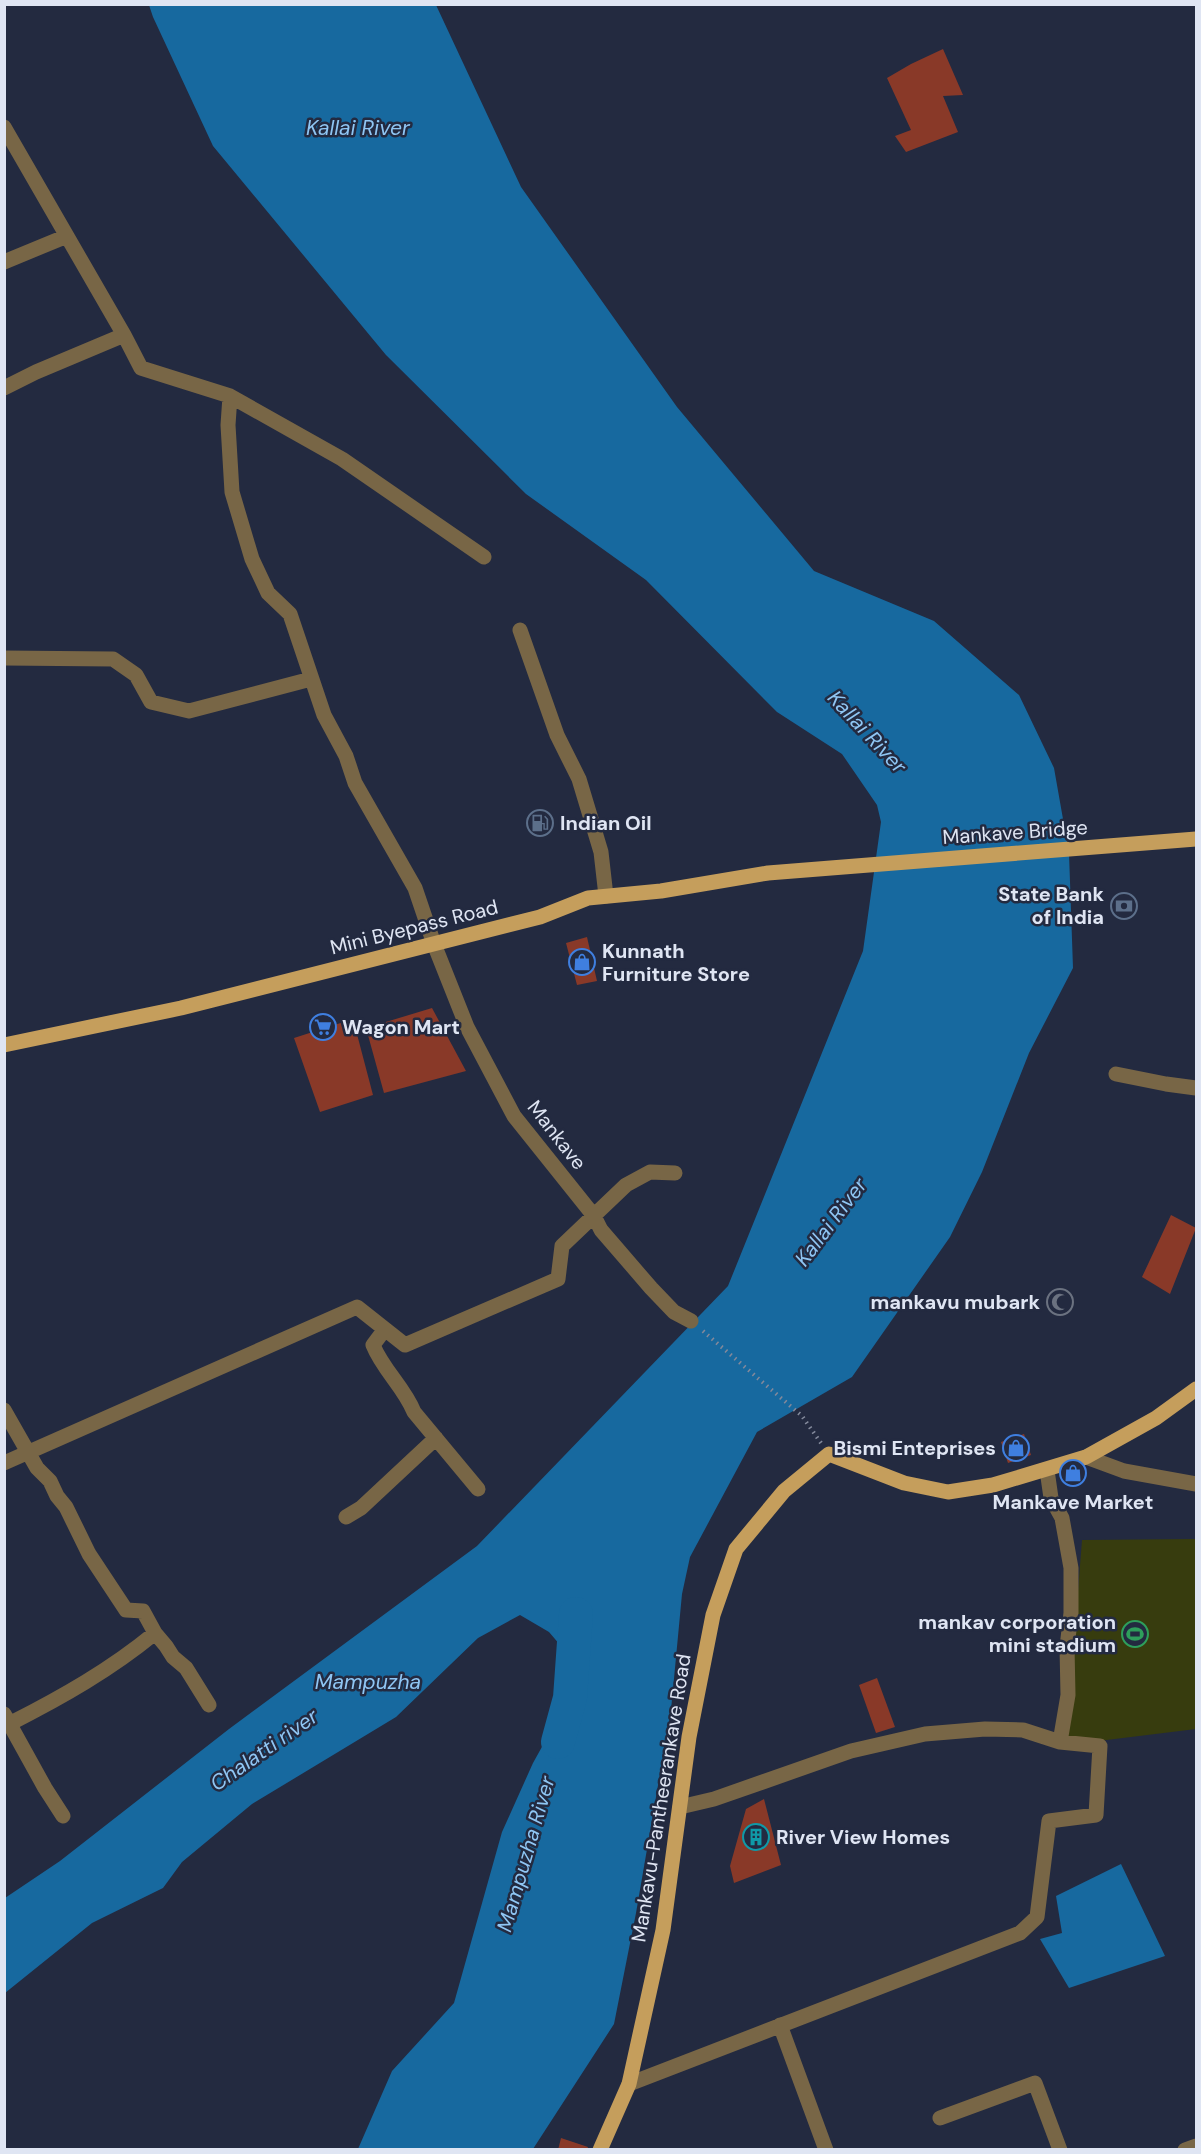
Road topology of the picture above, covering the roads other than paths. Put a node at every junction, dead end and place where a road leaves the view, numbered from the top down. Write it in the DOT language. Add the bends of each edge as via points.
graph roads {
  1 [pos="4,127"];
  2 [pos="67,236"];
  3 [pos="4,262"];
  4 [pos="124,335"];
  5 [pos="4,388"];
  6 [pos="230,396"];
  7 [pos="484,557"];
  8 [pos="520,630"];
  9 [pos="4,658"];
  10 [pos="311,679"];
  11 [pos="1197,839"];
  12 [pos="836,867"];
  13 [pos="606,896"];
  14 [pos="434,944"];
  15 [pos="4,1045"];
  16 [pos="1116,1074"];
  17 [pos="1197,1088"];
  18 [pos="675,1173"];
  19 [pos="594,1216"];
  20 [pos="691,1321"];
  21 [pos="385,1329"];
  22 [pos="1197,1389"];
  23 [pos="4,1410"];
  24 [pos="436,1438"];
  25 [pos="28,1453"];
  26 [pos="1086,1457"];
  27 [pos="4,1463"];
  28 [pos="1047,1470"];
  29 [pos="1197,1484"];
  30 [pos="478,1489"];
  31 [pos="346,1517"];
  32 [pos="154,1633"];
  33 [pos="209,1705"];
  34 [pos="8,1719"];
  35 [pos="1060,1742"];
  36 [pos="680,1807"];
  37 [pos="63,1816"];
  38 [pos="780,2025"];
  39 [pos="629,2084"];
  40 [pos="940,2118"];
  41 [pos="1197,2146"];
  42 [pos="600,2150"];
  43 [pos="826,2150"];
  44 [pos="1060,2150"];
  45 [pos="1185,2150"];
  1 -- 2 [label="street"];
  2 -- 3 [label="street"];
  2 -- 4 [label="street"];
  4 -- 5 [label="street"];
  4 -- 6 [label="street" via="141,368"];
  6 -- 7 [label="street" via="342,459"];
  6 -- 10 [label="street, Mankave" via="232,492 243,532 268,593 290,615"];
  8 -- 13 [label="street" via="557,735 579,779 602,852"];
  9 -- 10 [label="street" via="113,660 136,675 151,702 189,711"];
  10 -- 14 [label="street, Mankave" via="355,783 415,888"];
  11 -- 12 [label="main road, Mankave Bridge"];
  12 -- 13 [label="main road, Mini Byepass Road"];
  13 -- 14 [label="main road, Mini Byepass Road"];
  14 -- 15 [label="main road, Mini Byepass Road" via="181,1008"];
  14 -- 19 [label="street, Mankave" via="467,1027 514,1116"];
  16 -- 17 [label="street"];
  18 -- 19 [label="street" via="650,1172 626,1185"];
  19 -- 20 [label="street, Mankave" via="601,1230 645,1281 674,1312"];
  19 -- 21 [label="street" via="562,1246 558,1279 405,1345"];
  21 -- 24 [label="street" via="373,1345 377,1355"];
  21 -- 25 [label="street" via="357,1307"];
  22 -- 26 [label="main road" via="1156,1418"];
  23 -- 25 [label="street"];
  24 -- 30 [label="street"];
  24 -- 31 [label="street" via="361,1508"];
  25 -- 27 [label="street"];
  25 -- 32 [label="street" via="50,1481 89,1554 126,1610 143,1611"];
  26 -- 28 [label="main road"];
  26 -- 29 [label="street" via="1124,1471"];
  28 -- 35 [label="street" via="1051,1498 1062,1518 1071,1569 1068,1695"];
  28 -- 36 [label="main road, Mankavu-Pantheerankave Road" via="948,1492 904,1483 829,1454 784,1491 736,1549 713,1615"];
  32 -- 33 [label="street" via="186,1668"];
  32 -- 34 [label="street" via="119,1662 72,1691"];
  34 -- 37 [label="street"];
  35 -- 36 [label="street" via="1023,1730 925,1734 851,1751"];
  35 -- 38 [label="street" via="1100,1746 1096,1815 1049,1821 1037,1917 1020,1933"];
  36 -- 39 [label="main road, Mankavu-Pantheerankave Road" via="663,1930"];
  38 -- 39 [label="street"];
  38 -- 43 [label="street"];
  39 -- 42 [label="main road, Mankavu-Pantheerankave Road"];
  40 -- 44 [label="street" via="1035,2083"];
  41 -- 45 [label="street"];
}
